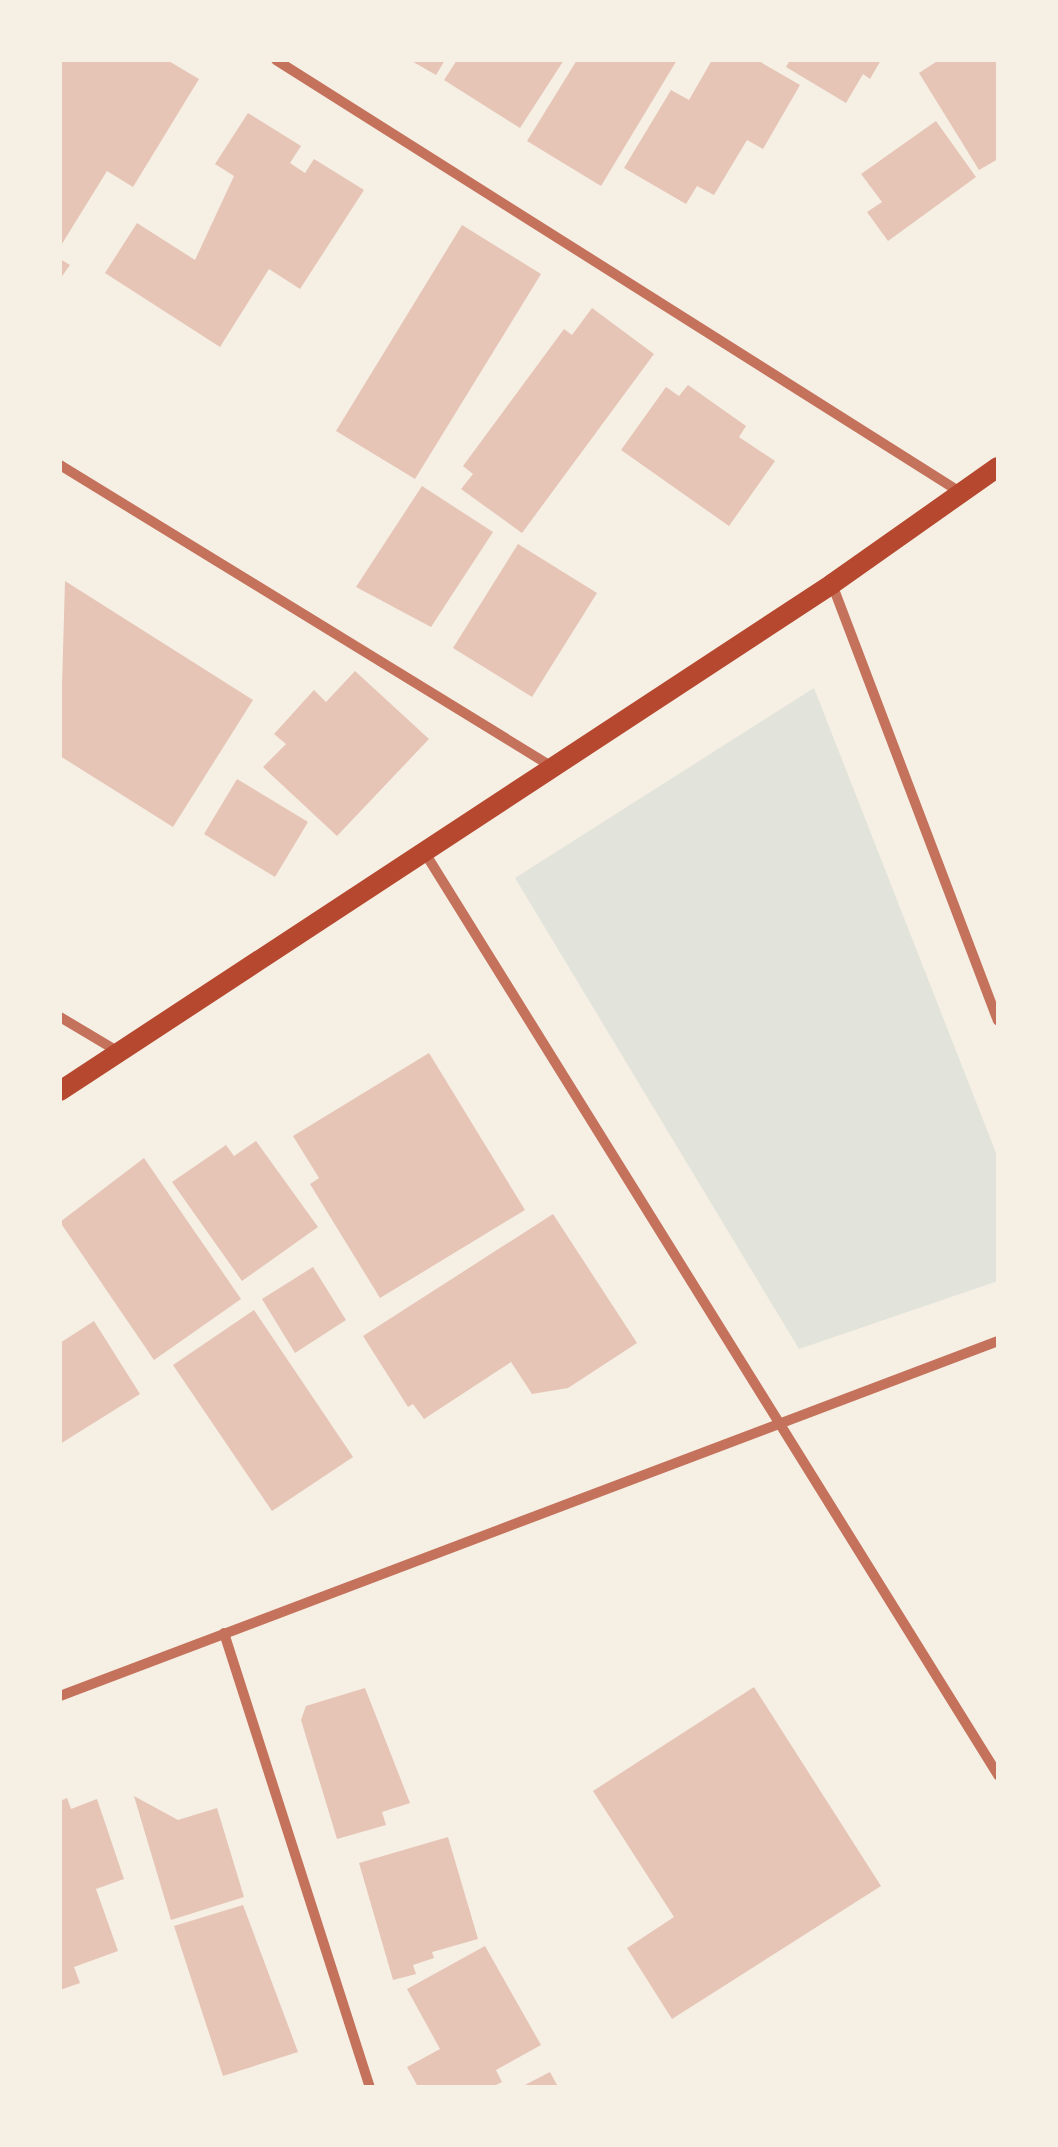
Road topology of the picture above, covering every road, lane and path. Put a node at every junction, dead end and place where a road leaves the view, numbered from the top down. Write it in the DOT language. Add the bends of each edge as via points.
graph roads {
  1 [pos="276,60"];
  2 [pos="60,465"];
  3 [pos="998,467"];
  4 [pos="960,492"];
  5 [pos="832,584"];
  6 [pos="555,768"];
  7 [pos="425,853"];
  8 [pos="60,1017"];
  9 [pos="998,1020"];
  10 [pos="117,1051"];
  11 [pos="60,1091"];
  12 [pos="998,1341"];
  13 [pos="777,1428"];
  14 [pos="224,1633"];
  15 [pos="60,1696"];
  16 [pos="998,1775"];
  17 [pos="370,2087"];
  1 -- 4 [label="street"];
  2 -- 6 [label="street"];
  3 -- 4 [label="main road"];
  4 -- 5 [label="main road"];
  5 -- 6 [label="main road"];
  5 -- 9 [label="street"];
  6 -- 7 [label="main road"];
  7 -- 10 [label="main road"];
  7 -- 13 [label="street"];
  8 -- 10 [label="street"];
  10 -- 11 [label="main road"];
  12 -- 13 [label="street"];
  13 -- 14 [label="street"];
  13 -- 16 [label="street"];
  14 -- 15 [label="street"];
  14 -- 17 [label="street"];
}
